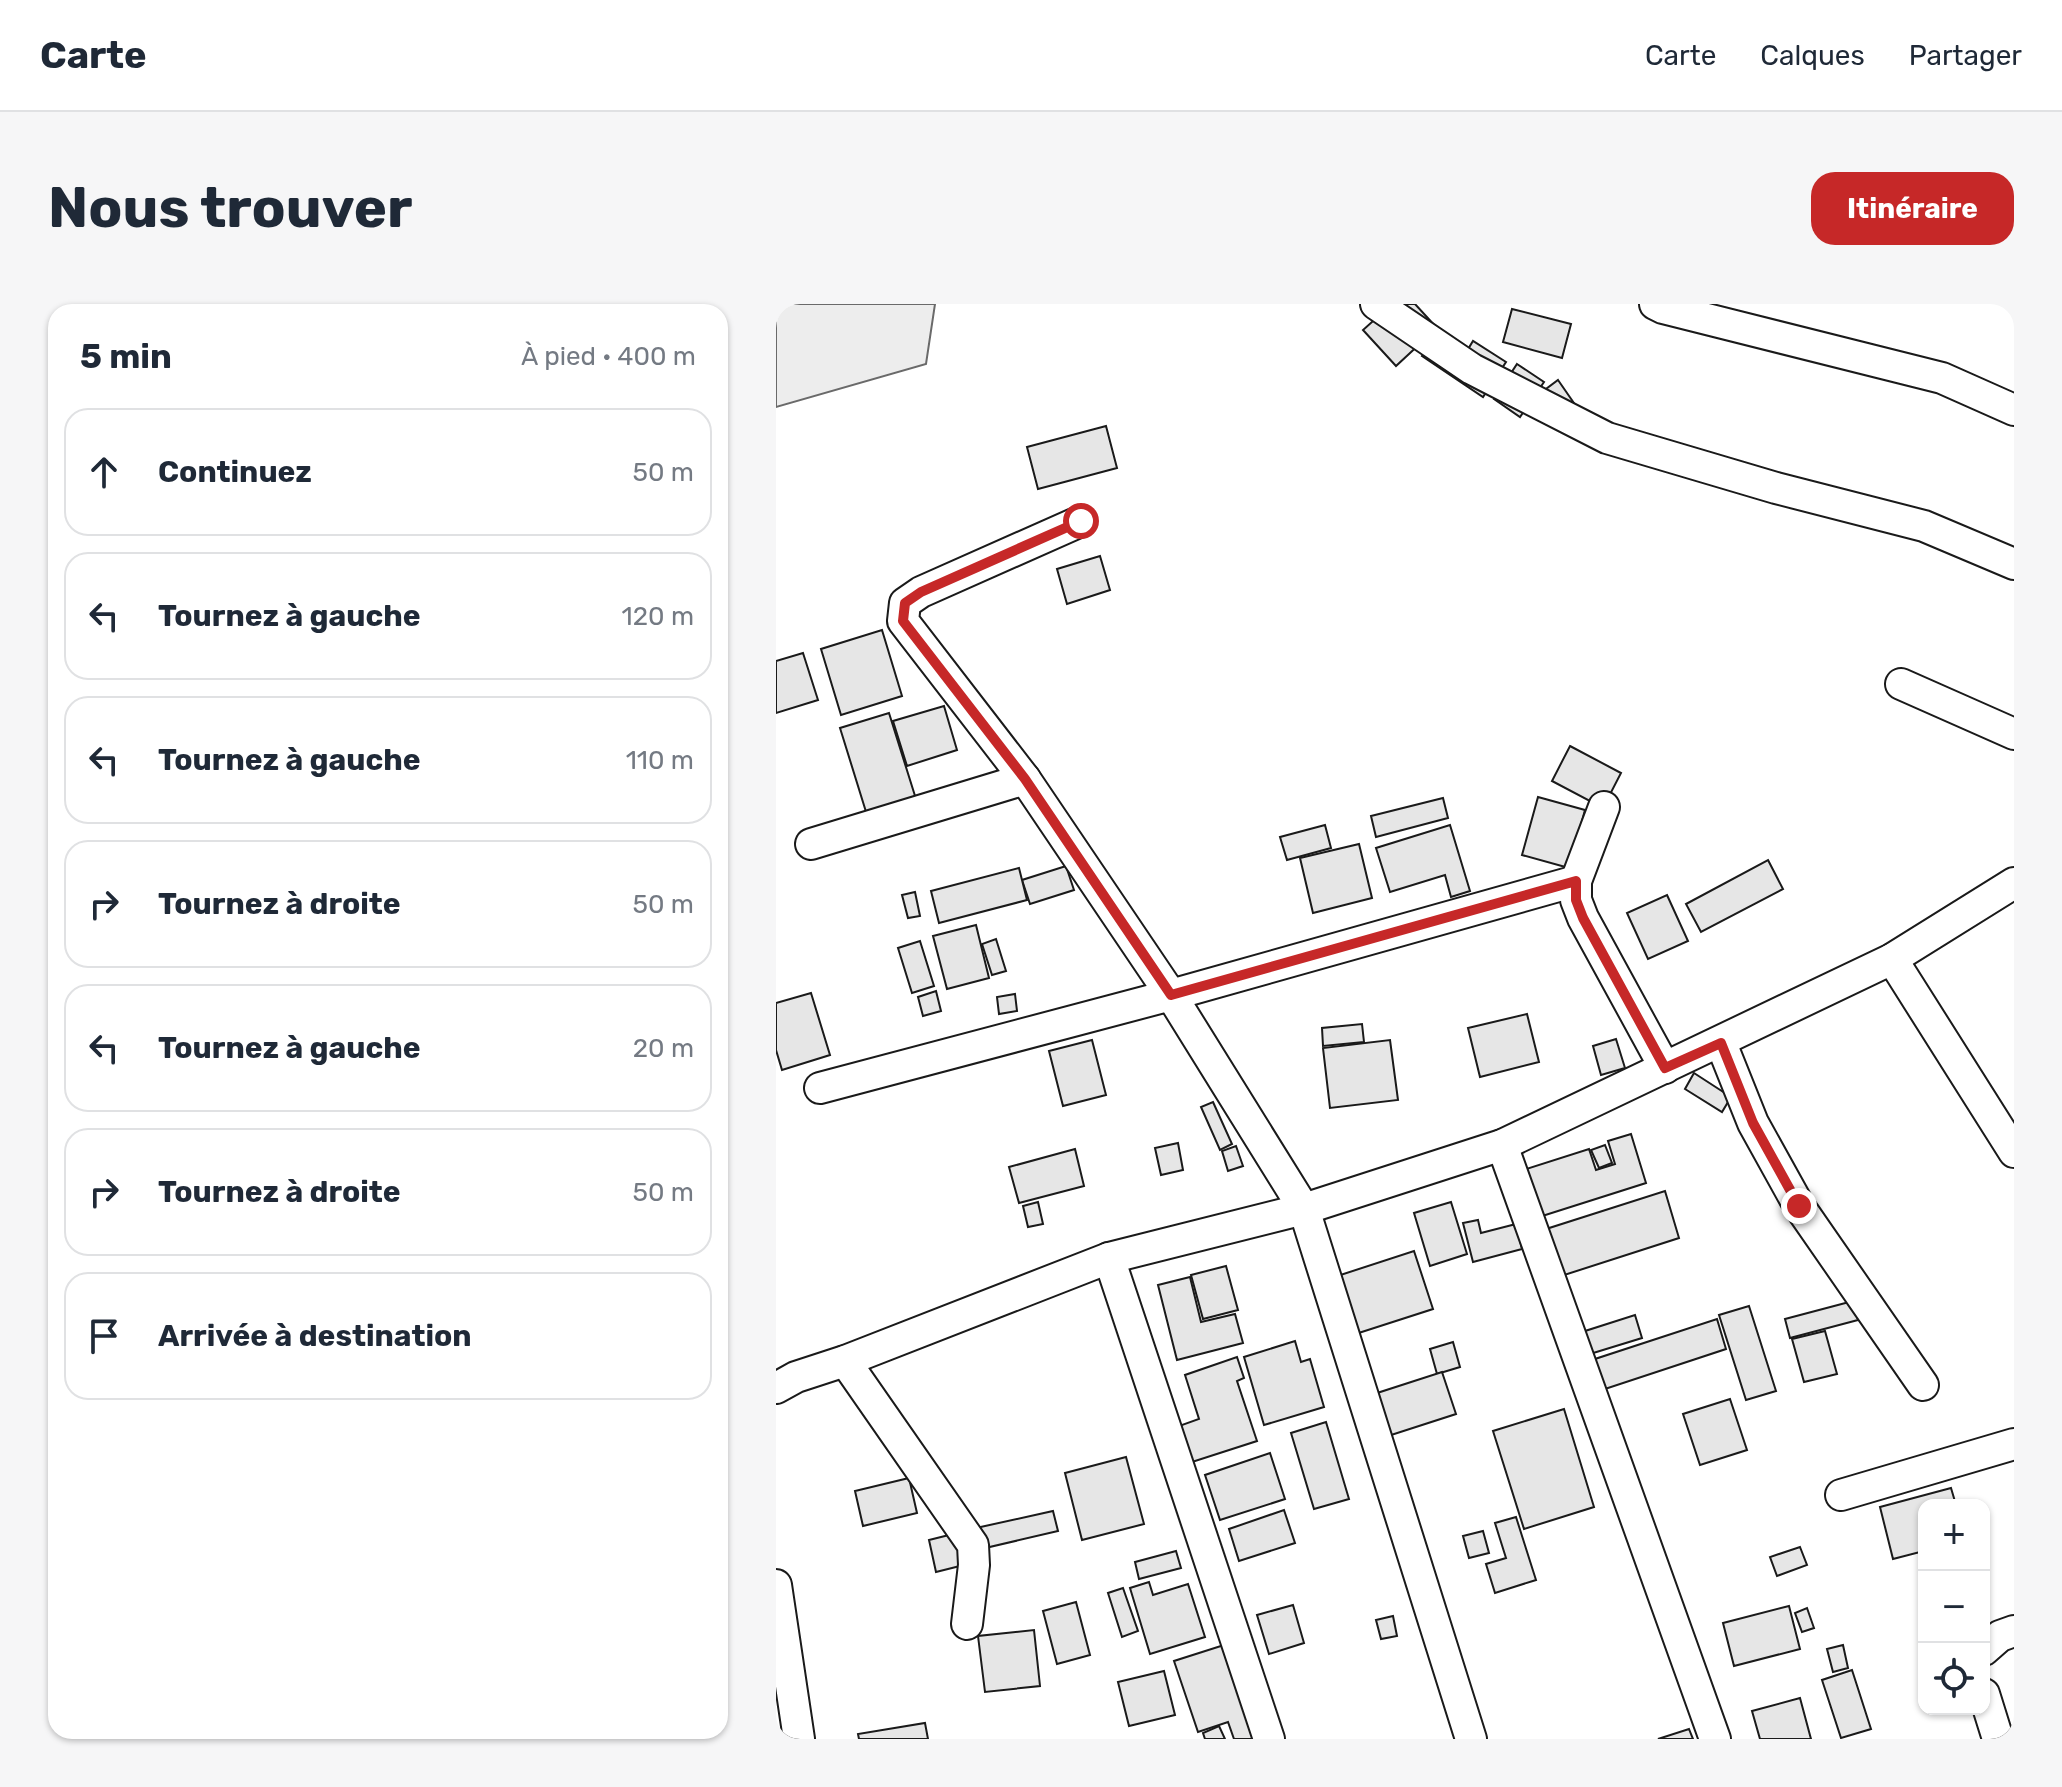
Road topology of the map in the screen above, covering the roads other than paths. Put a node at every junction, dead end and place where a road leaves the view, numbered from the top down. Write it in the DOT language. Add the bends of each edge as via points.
graph roads {
  1 [pos="1376,304"];
  2 [pos="1655,304"];
  3 [pos="2014,410"];
  4 [pos="1081,521"];
  5 [pos="2014,564"];
  6 [pos="1901,684"];
  7 [pos="2014,734"];
  8 [pos="1025,779"];
  9 [pos="1604,807"];
  10 [pos="811,844"];
  11 [pos="1576,881"];
  12 [pos="2014,883"];
  13 [pos="1892,959"];
  14 [pos="1171,995"];
  15 [pos="1721,1043"];
  16 [pos="1665,1068"];
  17 [pos="820,1088"];
  18 [pos="1502,1145"];
  19 [pos="2014,1152"];
  20 [pos="1304,1209"];
  21 [pos="1109,1258"];
  22 [pos="845,1361"];
  23 [pos="1923,1385"];
  24 [pos="776,1388"];
  25 [pos="2014,1444"];
  26 [pos="1841,1495"];
  27 [pos="776,1585"];
  28 [pos="967,1624"];
  29 [pos="2014,1631"];
  30 [pos="1990,1645"];
  31 [pos="1990,1713"];
  32 [pos="799,1739"];
  33 [pos="1269,1739"];
  34 [pos="1471,1739"];
  35 [pos="1715,1739"];
  36 [pos="1998,1739"];
  1 -- 5 [label="street" via="1472,369 1607,438 1924,526"];
  2 -- 3 [label="street" via="1942,378"];
  4 -- 8 [label="street" via="905,603 903,621"];
  6 -- 7 [label="street"];
  8 -- 10 [label="street"];
  8 -- 14 [label="street"];
  9 -- 11 [label="street"];
  11 -- 14 [label="street"];
  11 -- 16 [label="street" via="1583,918"];
  12 -- 13 [label="street"];
  13 -- 15 [label="street"];
  13 -- 19 [label="street"];
  14 -- 17 [label="street"];
  14 -- 20 [label="street"];
  15 -- 16 [label="street"];
  15 -- 23 [label="street" via="1753,1123 1799,1206"];
  16 -- 18 [label="street"];
  18 -- 20 [label="street"];
  18 -- 35 [label="street"];
  20 -- 21 [label="street"];
  20 -- 34 [label="street"];
  21 -- 22 [label="street"];
  21 -- 33 [label="street"];
  22 -- 24 [label="street"];
  22 -- 28 [label="street" via="973,1545"];
  25 -- 26 [label="street"];
  27 -- 32 [label="street"];
  29 -- 30 [label="street"];
  31 -- 36 [label="street"];
}
